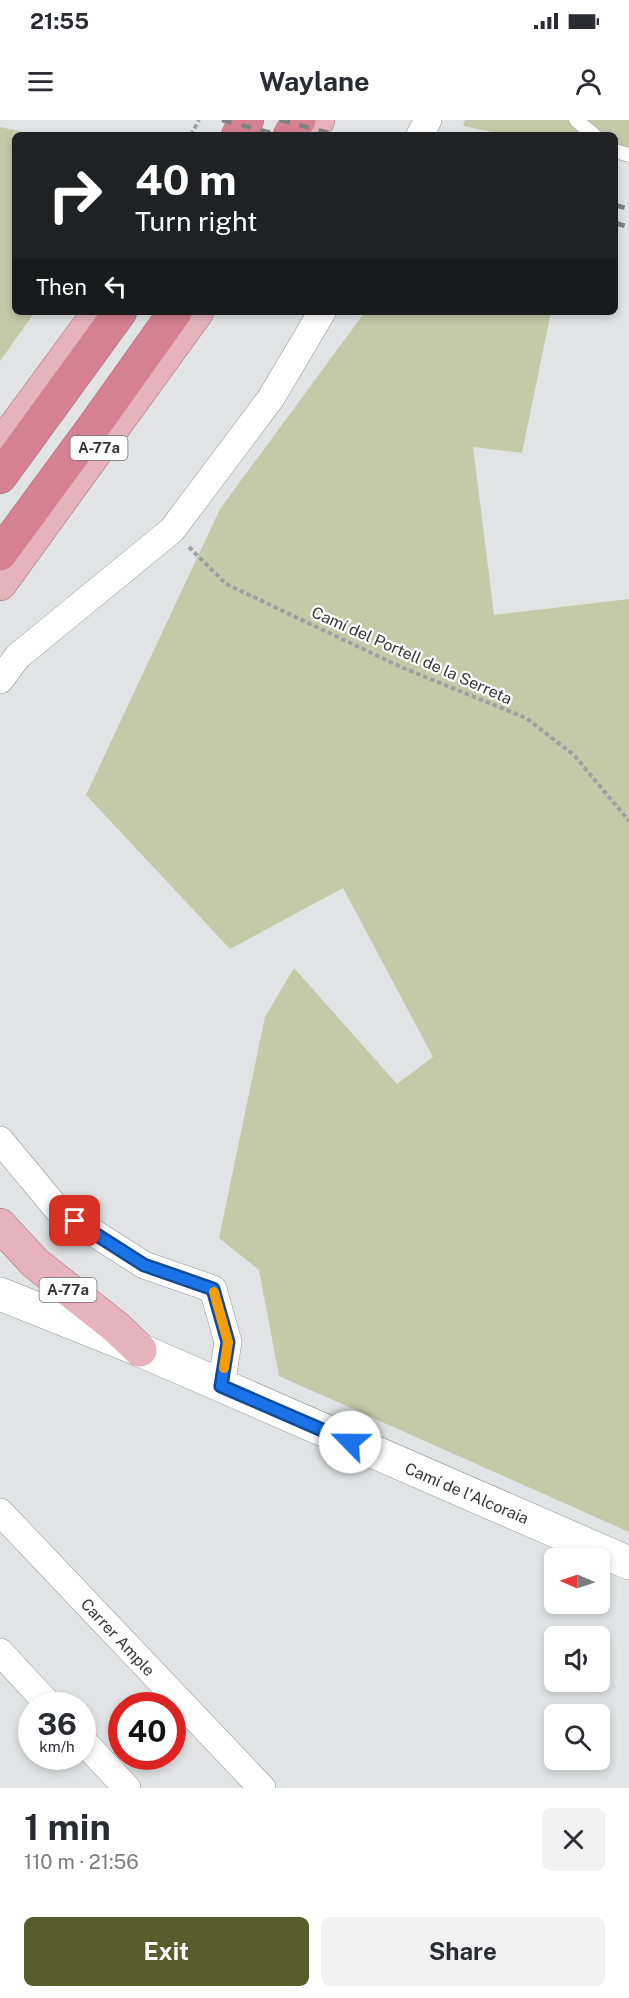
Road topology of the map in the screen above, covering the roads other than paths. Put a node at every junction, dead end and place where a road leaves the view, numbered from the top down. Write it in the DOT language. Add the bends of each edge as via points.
graph roads {
  1 [pos="576,120"];
  2 [pos="590,132"];
  3 [pos="97,315"];
  4 [pos="118,315"];
  5 [pos="173,315"];
  6 [pos="195,315"];
  7 [pos="320,315"];
  8 [pos="0,447"];
  9 [pos="0,477"];
  10 [pos="0,554"];
  11 [pos="0,584"];
  12 [pos="0,680"];
  13 [pos="0,1140"];
  14 [pos="0,1225"];
  15 [pos="0,1275"];
  16 [pos="0,1294"];
  17 [pos="140,1350"];
  18 [pos="221,1386"];
  19 [pos="0,1512"];
  20 [pos="629,1563"];
  21 [pos="0,1652"];
  22 [pos="37,1692"];
  23 [pos="96,1755"];
  24 [pos="127,1788"];
  25 [pos="262,1788"];
  1 -- 2 [label="lane"];
  3 -- 8 [label="main road"];
  4 -- 9 [label="highway"];
  5 -- 10 [label="highway, A-77a"];
  6 -- 11 [label="main road, A-77a"];
  7 -- 12 [label="street" via="271,398 172,530 18,656"];
  13 -- 18 [label="street" via="58,1210 144,1265 213,1289 228,1342"];
  14 -- 17 [label="main road, A-77a" via="35,1263"];
  15 -- 17 [label="street, Camí de l'Alcoraia"];
  16 -- 17 [label="street, Camí de l'Alcoraia"];
  17 -- 18 [label="street, Camí de l'Alcoraia"];
  18 -- 20 [label="street, Camí de l'Alcoraia"];
  19 -- 25 [label="street, Carrer Ample"];
  21 -- 22 [label="street"];
  23 -- 24 [label="street"];
}
